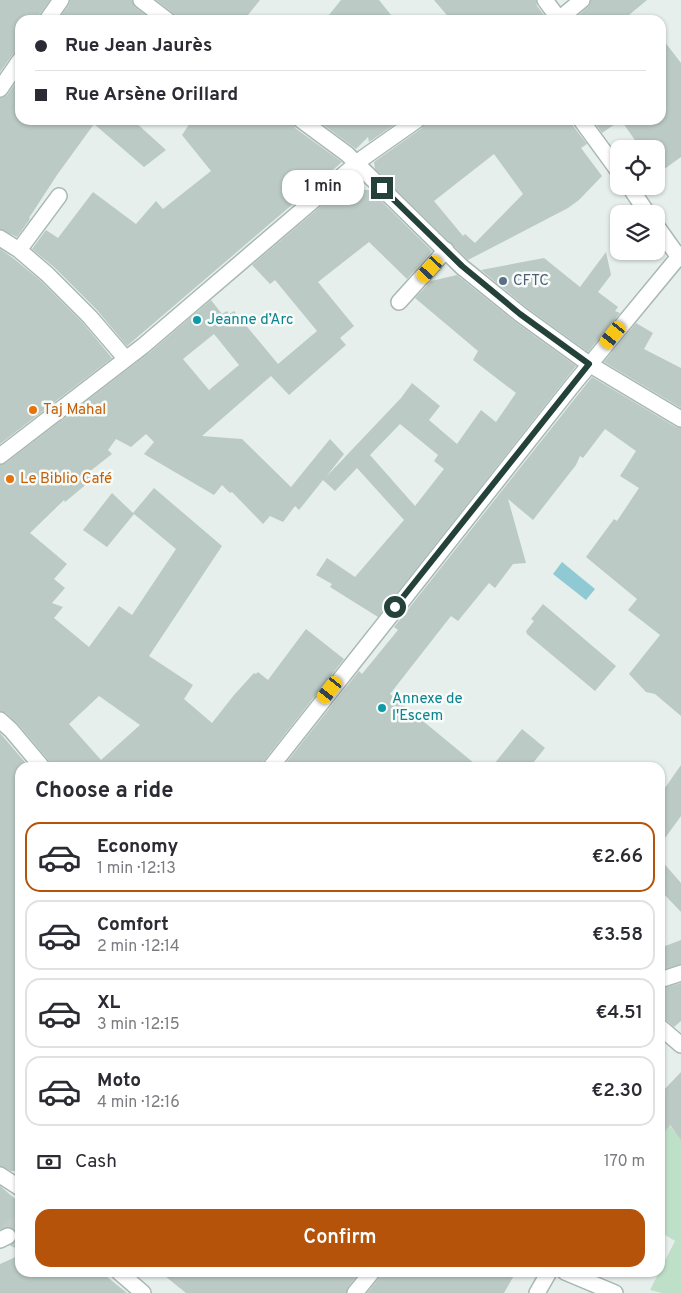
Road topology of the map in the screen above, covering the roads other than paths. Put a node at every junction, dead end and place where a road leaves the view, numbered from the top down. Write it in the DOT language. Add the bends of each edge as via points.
graph roads {
  1 [pos="61,0"];
  2 [pos="141,0"];
  3 [pos="545,0"];
  4 [pos="582,0"];
  5 [pos="50,15"];
  6 [pos="160,15"];
  7 [pos="555,15"];
  8 [pos="563,15"];
  9 [pos="15,67"];
  10 [pos="0,89"];
  11 [pos="308,125"];
  12 [pos="410,125"];
  13 [pos="585,125"];
  14 [pos="610,160"];
  15 [pos="352,168"];
  16 [pos="59,196"];
  17 [pos="665,236"];
  18 [pos="0,238"];
  19 [pos="19,250"];
  20 [pos="446,250"];
  21 [pos="680,255"];
  22 [pos="399,302"];
  23 [pos="126,359"];
  24 [pos="589,364"];
  25 [pos="681,419"];
  26 [pos="0,456"];
  27 [pos="0,720"];
  28 [pos="38,762"];
  29 [pos="275,762"];
  30 [pos="681,973"];
  31 [pos="665,978"];
  32 [pos="665,1031"];
  33 [pos="681,1045"];
  34 [pos="0,1175"];
  35 [pos="15,1185"];
  36 [pos="124,1277"];
  37 [pos="368,1277"];
  38 [pos="546,1277"];
  39 [pos="577,1277"];
  40 [pos="143,1293"];
  41 [pos="355,1293"];
  42 [pos="537,1293"];
  43 [pos="615,1293"];
  1 -- 5 [label="street"];
  2 -- 6 [label="street"];
  3 -- 7 [label="street"];
  4 -- 8 [label="street"];
  9 -- 10 [label="street"];
  11 -- 15 [label="street" via="347,154"];
  12 -- 15 [label="street"];
  13 -- 14 [label="street"];
  15 -- 20 [label="street"];
  15 -- 23 [label="street"];
  16 -- 19 [label="street"];
  17 -- 21 [label="street"];
  18 -- 19 [label="street"];
  19 -- 23 [label="street" via="90,317"];
  20 -- 22 [label="street"];
  20 -- 24 [label="street" via="520,314"];
  21 -- 24 [label="street"];
  23 -- 26 [label="street"];
  24 -- 25 [label="street"];
  24 -- 29 [label="street"];
  27 -- 28 [label="street"];
  30 -- 31 [label="street"];
  32 -- 33 [label="street"];
  34 -- 35 [label="street"];
  36 -- 40 [label="street"];
  37 -- 41 [label="street"];
  38 -- 42 [label="street"];
  39 -- 43 [label="street"];
}
